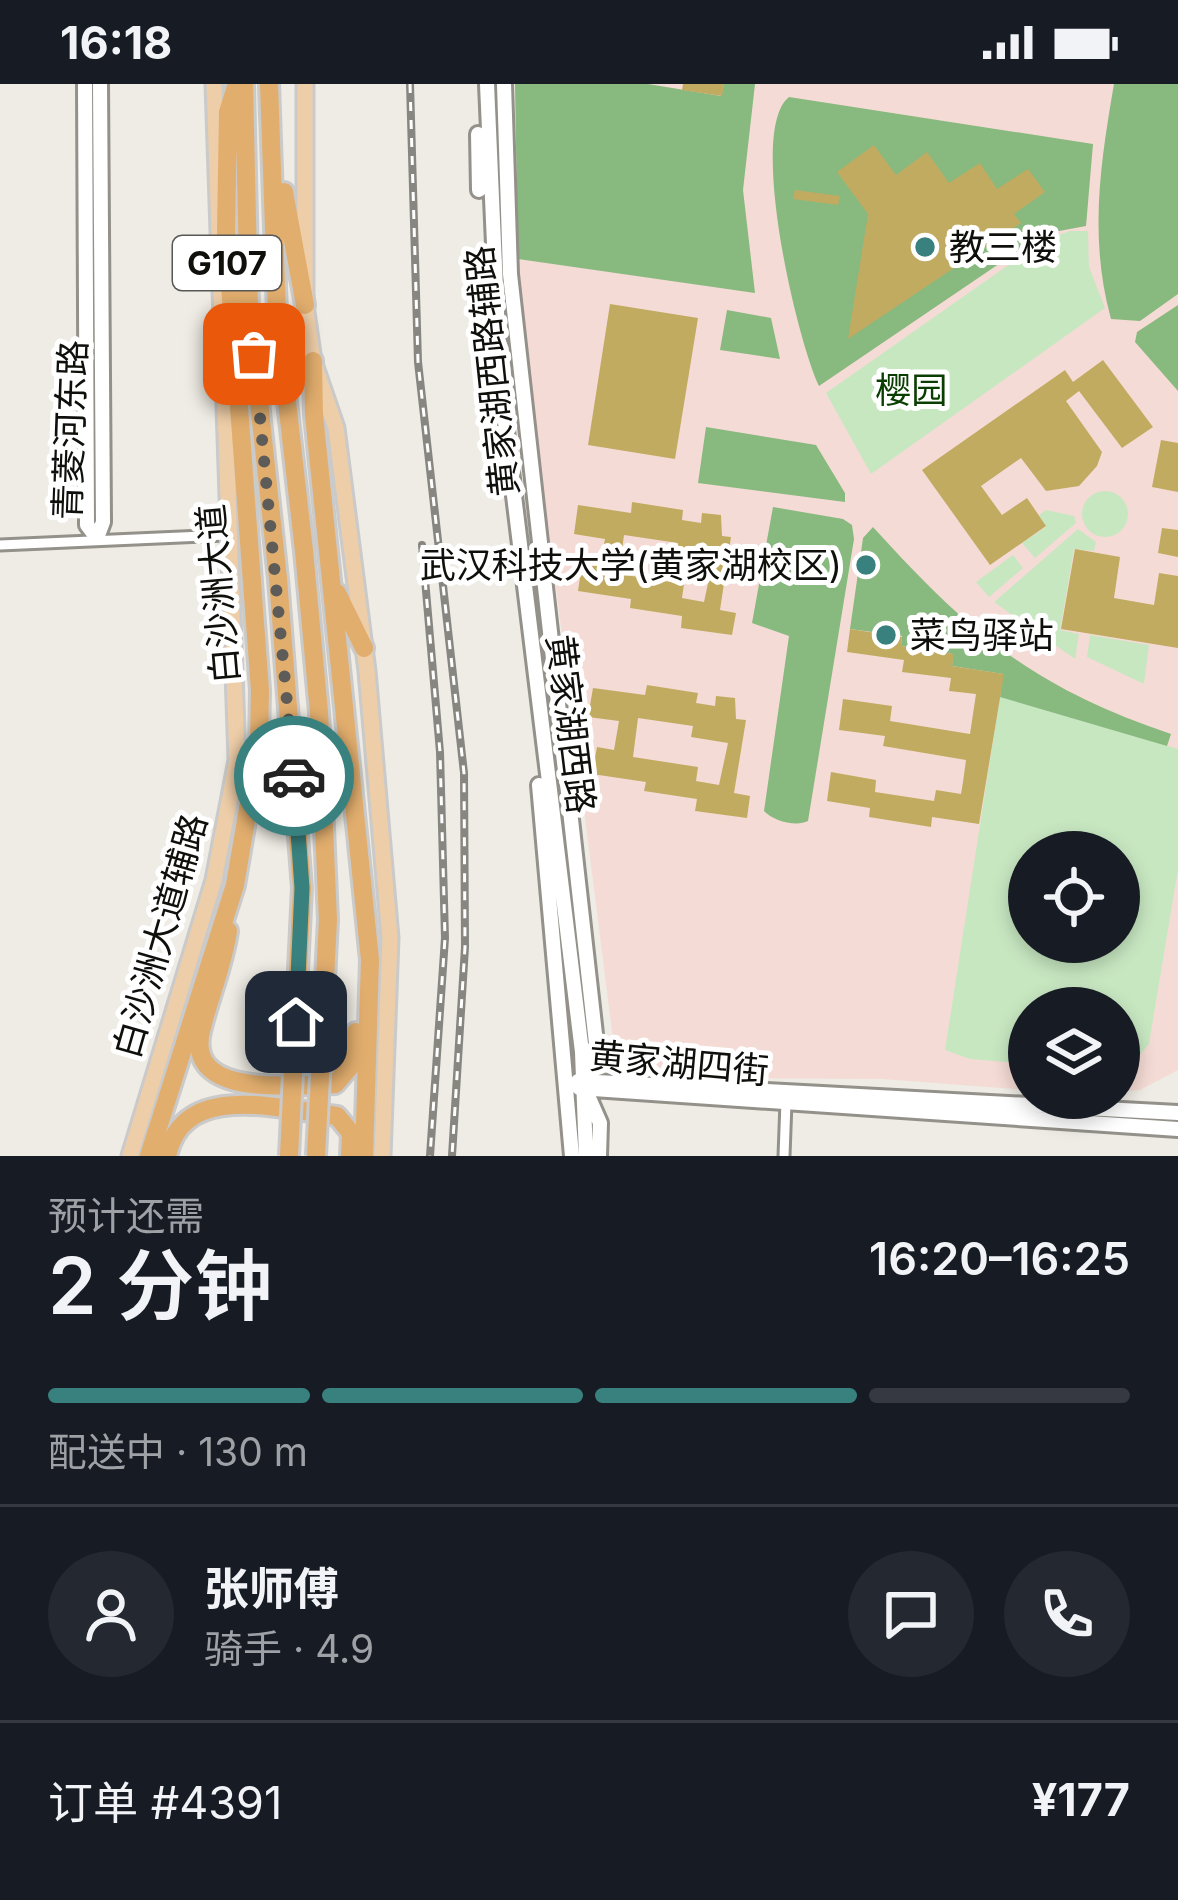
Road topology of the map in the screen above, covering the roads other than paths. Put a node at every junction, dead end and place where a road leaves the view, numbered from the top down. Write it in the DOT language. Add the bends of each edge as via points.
graph roads {
  1 [pos="85,84"];
  2 [pos="100,84"];
  3 [pos="214,84"];
  4 [pos="240,84"];
  5 [pos="304,84"];
  6 [pos="483,84"];
  7 [pos="505,84"];
  8 [pos="269,85"];
  9 [pos="229,112"];
  10 [pos="270,127"];
  11 [pos="214,189"];
  12 [pos="304,305"];
  13 [pos="314,361"];
  14 [pos="223,380"];
  15 [pos="314,415"];
  16 [pos="238,443"];
  17 [pos="226,535"];
  18 [pos="98,538"];
  19 [pos="0,545"];
  20 [pos="304,551"];
  21 [pos="278,579"];
  22 [pos="332,583"];
  23 [pos="364,648"];
  24 [pos="236,885"];
  25 [pos="363,901"];
  26 [pos="569,1084"];
  27 [pos="585,1085"];
  28 [pos="787,1096"];
  29 [pos="1178,1113"];
  30 [pos="1178,1129"];
  31 [pos="130,1156"];
  32 [pos="149,1156"];
  33 [pos="166,1156"];
  34 [pos="289,1156"];
  35 [pos="316,1156"];
  36 [pos="350,1156"];
  37 [pos="364,1156"];
  38 [pos="382,1156"];
  39 [pos="572,1156"];
  40 [pos="586,1156"];
  41 [pos="599,1156"];
  42 [pos="784,1156"];
  1 -- 18 [label="street, 青菱河东路" via="88,525"];
  2 -- 18 [label="street, 青菱河东路"];
  3 -- 11 [label="main road, 白沙洲大道辅路"];
  4 -- 9 [label="highway, 白沙洲大道 / G107"];
  4 -- 21 [label="highway, 白沙洲大道" via="249,309"];
  5 -- 12 [label="main road"];
  6 -- 26 [label="street, 黄家湖西路" via="482,259"];
  6 -- 27 [label="street, 黄家湖西路" via="502,400"];
  7 -- 27 [label="street, 黄家湖西路辅路" via="514,319 597,1052"];
  8 -- 10 [label="highway"];
  9 -- 11 [label="main road"];
  9 -- 16 [label="highway, 白沙洲大道 / G107" via="226,232"];
  10 -- 12 [label="highway"];
  10 -- 20 [label="highway" via="277,314"];
  11 -- 14 [label="main road, 白沙洲大道辅路"];
  12 -- 13 [label="main road"];
  13 -- 15 [label="highway"];
  13 -- 23 [label="main road" via="337,428"];
  14 -- 16 [label="highway"];
  14 -- 17 [label="main road, 白沙洲大道辅路"];
  15 -- 20 [label="highway"];
  15 -- 22 [label="highway"];
  16 -- 21 [label="highway"];
  16 -- 24 [label="highway, 白沙洲大道 / G107" via="260,690"];
  17 -- 18 [label="street"];
  17 -- 31 [label="main road, 白沙洲大道辅路" via="237,760 214,880"];
  18 -- 19 [label="street"];
  20 -- 35 [label="highway, bridge" via="328,920"];
  21 -- 34 [label="highway, bridge" via="302,888"];
  22 -- 23 [label="highway"];
  22 -- 25 [label="highway"];
  23 -- 38 [label="main road" via="390,938"];
  24 -- 25 [label="highway" via="199,1037 205,1062 234,1081 335,1084 346,1075 354,1062"];
  24 -- 32 [label="highway, 白沙洲大道 / G107"];
  25 -- 37 [label="highway" via="370,960"];
  26 -- 27 [label="street, 黄家湖四街"];
  26 -- 39 [label="street, 黄家湖西路"];
  27 -- 28 [label="street, 黄家湖四街"];
  27 -- 40 [label="street, 黄家湖西路"];
  27 -- 41 [label="street, 黄家湖西路辅路" via="600,1123"];
  28 -- 29 [label="street, 黄家湖四街"];
  28 -- 30 [label="street, 黄家湖四街"];
  28 -- 42 [label="street"];
  33 -- 36 [label="highway" via="191,1114 245,1104 337,1116 351,1133"];
}
